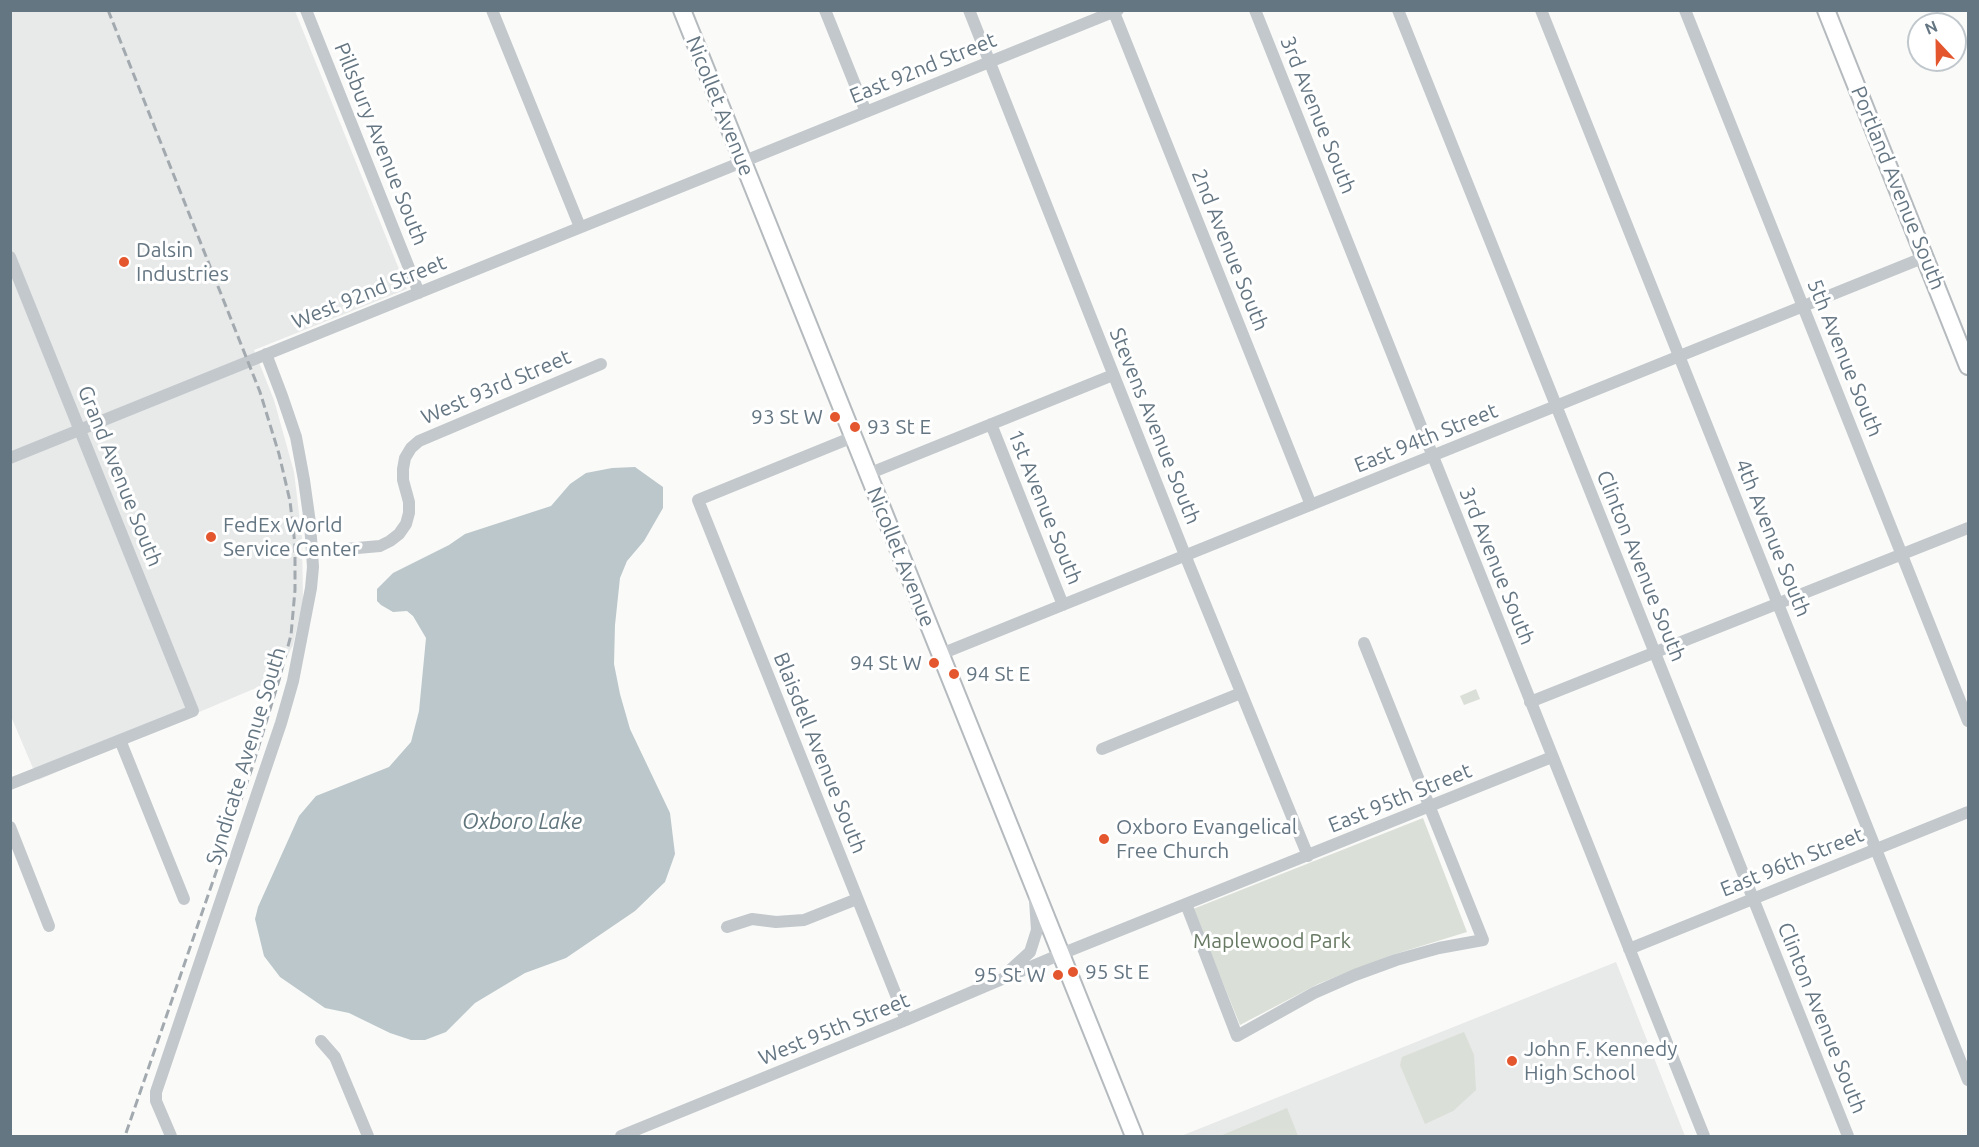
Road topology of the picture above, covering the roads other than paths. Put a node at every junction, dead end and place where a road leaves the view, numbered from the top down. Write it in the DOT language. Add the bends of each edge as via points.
graph roads {
  1 [pos="306,10"];
  2 [pos="492,10"];
  3 [pos="681,10"];
  4 [pos="825,10"];
  5 [pos="969,10"];
  6 [pos="1255,10"];
  7 [pos="1398,10"];
  8 [pos="1542,10"];
  9 [pos="1684,10"];
  10 [pos="1115,11"];
  11 [pos="1827,11"];
  12 [pos="990,62"];
  13 [pos="866,112"];
  14 [pos="742,162"];
  15 [pos="580,227"];
  16 [pos="10,257"];
  17 [pos="1925,257"];
  18 [pos="419,293"];
  19 [pos="1803,307"];
  20 [pos="266,354"];
  21 [pos="1679,356"];
  22 [pos="601,364"];
  23 [pos="1968,366"];
  24 [pos="1113,375"];
  25 [pos="1556,406"];
  26 [pos="991,424"];
  27 [pos="81,429"];
  28 [pos="853,437"];
  29 [pos="1433,455"];
  30 [pos="10,458"];
  31 [pos="868,474"];
  32 [pos="1311,505"];
  33 [pos="1968,528"];
  34 [pos="312,552"];
  35 [pos="1902,554"];
  36 [pos="1185,555"];
  37 [pos="1778,603"];
  38 [pos="1064,605"];
  39 [pos="1364,643"];
  40 [pos="1655,652"];
  41 [pos="941,654"];
  42 [pos="1241,693"];
  43 [pos="1530,702"];
  44 [pos="1968,721"];
  45 [pos="120,740"];
  46 [pos="1102,749"];
  47 [pos="1552,757"];
  48 [pos="10,784"];
  49 [pos="1430,807"];
  50 [pos="1968,812"];
  51 [pos="10,827"];
  52 [pos="1876,849"];
  53 [pos="1308,855"];
  54 [pos="1035,889"];
  55 [pos="184,899"];
  56 [pos="857,899"];
  57 [pos="1754,899"];
  58 [pos="1186,904"];
  59 [pos="49,926"];
  60 [pos="727,927"];
  61 [pos="1629,949"];
  62 [pos="1061,954"];
  63 [pos="994,983"];
  64 [pos="906,1020"];
  65 [pos="321,1041"];
  66 [pos="1968,1080"];
  67 [pos="171,1137"];
  68 [pos="368,1137"];
  69 [pos="621,1137"];
  70 [pos="1134,1137"];
  71 [pos="1704,1137"];
  72 [pos="1848,1137"];
  1 -- 18 [label="street, Pillsbury Avenue South"];
  2 -- 15 [label="street"];
  3 -- 14 [label="main road, Nicollet Avenue"];
  4 -- 13 [label="street"];
  5 -- 12 [label="street, Stevens Avenue South"];
  6 -- 29 [label="street, 3rd Avenue South"];
  7 -- 25 [label="street, Clinton Avenue South"];
  8 -- 21 [label="street, 4th Avenue South"];
  9 -- 19 [label="street, 5th Avenue South"];
  10 -- 12 [label="street, East 92nd Street"];
  10 -- 32 [label="street, 2nd Avenue South"];
  11 -- 17 [label="main road, Portland Avenue South"];
  12 -- 13 [label="street, East 92nd Street"];
  12 -- 24 [label="street, Stevens Avenue South"];
  13 -- 14 [label="street, East 92nd Street"];
  14 -- 15 [label="street, West 92nd Street"];
  14 -- 28 [label="main road, Nicollet Avenue"];
  15 -- 18 [label="street, West 92nd Street"];
  16 -- 27 [label="street, Grand Avenue South"];
  17 -- 19 [label="street, East 94th Street"];
  17 -- 23 [label="main road, Portland Avenue South"];
  18 -- 20 [label="street, West 92nd Street"];
  19 -- 21 [label="street, East 94th Street"];
  19 -- 35 [label="street, 5th Avenue South"];
  20 -- 27 [label="street, West 92nd Street"];
  20 -- 34 [label="street, Syndicate Avenue South" via="296,437"];
  21 -- 25 [label="street, East 94th Street"];
  21 -- 37 [label="street, 4th Avenue South"];
  22 -- 34 [label="street, West 93rd Street" via="419,441 405,458 403,480 409,513 399,534 380,546"];
  24 -- 26 [label="street"];
  24 -- 36 [label="street, Stevens Avenue South"];
  25 -- 29 [label="street, East 94th Street"];
  25 -- 40 [label="street, Clinton Avenue South"];
  26 -- 31 [label="street"];
  26 -- 38 [label="street, 1st Avenue South"];
  27 -- 30 [label="street, West 92nd Street"];
  27 -- 45 [label="street, Grand Avenue South" via="193,711"];
  28 -- 31 [label="main road, Nicollet Avenue"];
  28 -- 56 [label="street, Blaisdell Avenue South" via="698,500"];
  29 -- 32 [label="street, East 94th Street"];
  29 -- 43 [label="street, 3rd Avenue South"];
  31 -- 41 [label="main road, Nicollet Avenue"];
  32 -- 36 [label="street, East 94th Street"];
  33 -- 35 [label="street"];
  34 -- 67 [label="street, Syndicate Avenue South" via="311,588 284,713 156,1092"];
  35 -- 37 [label="street"];
  35 -- 44 [label="street, 5th Avenue South"];
  36 -- 38 [label="street, East 94th Street"];
  36 -- 42 [label="street, Stevens Avenue South"];
  37 -- 40 [label="street"];
  37 -- 52 [label="street, 4th Avenue South"];
  38 -- 41 [label="street, East 94th Street"];
  39 -- 49 [label="street"];
  40 -- 43 [label="street"];
  40 -- 57 [label="street, Clinton Avenue South"];
  41 -- 54 [label="main road, Nicollet Avenue"];
  42 -- 46 [label="street"];
  42 -- 53 [label="street, Stevens Avenue South"];
  43 -- 47 [label="street, 3rd Avenue South"];
  45 -- 48 [label="street"];
  45 -- 55 [label="street"];
  47 -- 49 [label="street, East 95th Street"];
  47 -- 61 [label="street, 3rd Avenue South"];
  49 -- 53 [label="street, East 95th Street"];
  49 -- 58 [label="street" via="1483,940 1428,951 1355,975 1237,1036"];
  50 -- 52 [label="street, East 96th Street"];
  51 -- 59 [label="street"];
  52 -- 57 [label="street, East 96th Street"];
  52 -- 66 [label="street, 4th Avenue South"];
  53 -- 58 [label="street, East 95th Street"];
  54 -- 62 [label="main road, Nicollet Avenue"];
  54 -- 63 [label="street" via="1037,930 1030,952"];
  56 -- 60 [label="street" via="804,920 752,919"];
  56 -- 64 [label="street, Blaisdell Avenue South"];
  57 -- 61 [label="street, East 96th Street"];
  57 -- 72 [label="street, Clinton Avenue South"];
  58 -- 62 [label="street, East 95th Street"];
  61 -- 71 [label="street, 3rd Avenue South"];
  62 -- 63 [label="street, West 95th Street"];
  62 -- 70 [label="main road, Nicollet Avenue"];
  63 -- 64 [label="street, West 95th Street"];
  64 -- 69 [label="street, West 95th Street"];
  65 -- 68 [label="street" via="335,1057"];
}
